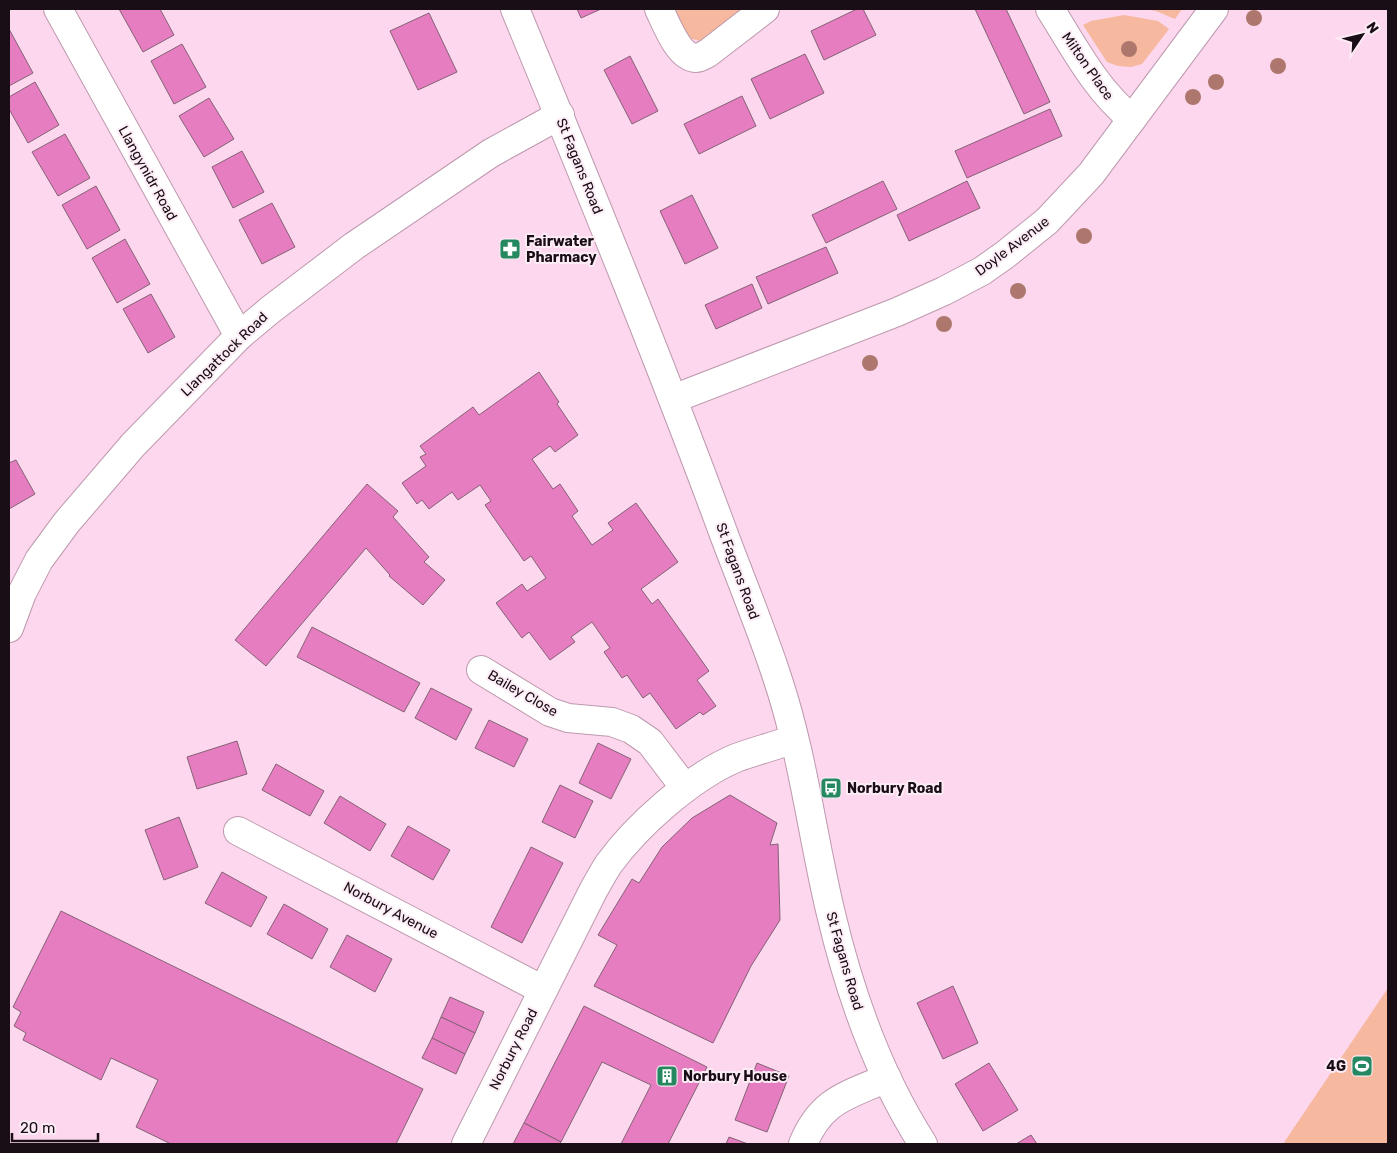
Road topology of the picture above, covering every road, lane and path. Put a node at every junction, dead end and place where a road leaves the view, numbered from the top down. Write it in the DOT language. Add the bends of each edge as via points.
graph roads {
  1 [pos="58,9"];
  2 [pos="515,9"];
  3 [pos="659,9"];
  4 [pos="765,9"];
  5 [pos="1050,9"];
  6 [pos="1214,9"];
  7 [pos="560,115"];
  8 [pos="1132,119"];
  9 [pos="239,336"];
  10 [pos="673,399"];
  11 [pos="10,622"];
  12 [pos="482,670"];
  13 [pos="794,740"];
  14 [pos="685,788"];
  15 [pos="238,831"];
  16 [pos="543,990"];
  17 [pos="886,1078"];
  18 [pos="466,1144"];
  19 [pos="803,1144"];
  20 [pos="923,1144"];
  1 -- 9 [label="street, Llangynidr Road"];
  2 -- 7 [label="street, St Fagans Road"];
  3 -- 4 [label="street" via="677,45 686,54 697,58"];
  5 -- 8 [label="street, Milton Place" via="1098,85"];
  6 -- 8 [label="street, Doyle Avenue"];
  7 -- 9 [label="street, Llangattock Road" via="491,153 354,246"];
  7 -- 10 [label="street, St Fagans Road"];
  8 -- 10 [label="street, Doyle Avenue" via="1074,193 1031,234 982,271 897,312"];
  9 -- 11 [label="street, Llangattock Road" via="133,445 67,522 39,560"];
  10 -- 13 [label="street, St Fagans Road" via="777,677"];
  12 -- 14 [label="street, Bailey Close" via="550,712 568,718 612,722 631,729 650,742"];
  13 -- 14 [label="street, Norbury Road" via="737,758"];
  13 -- 17 [label="street, St Fagans Road" via="842,960"];
  14 -- 16 [label="street, Norbury Road" via="634,834 608,865"];
  15 -- 16 [label="street, Norbury Avenue"];
  16 -- 18 [label="street, Norbury Road"];
  17 -- 19 [label="street" via="832,1103 816,1118"];
  17 -- 20 [label="street, St Fagans Road"];
}
